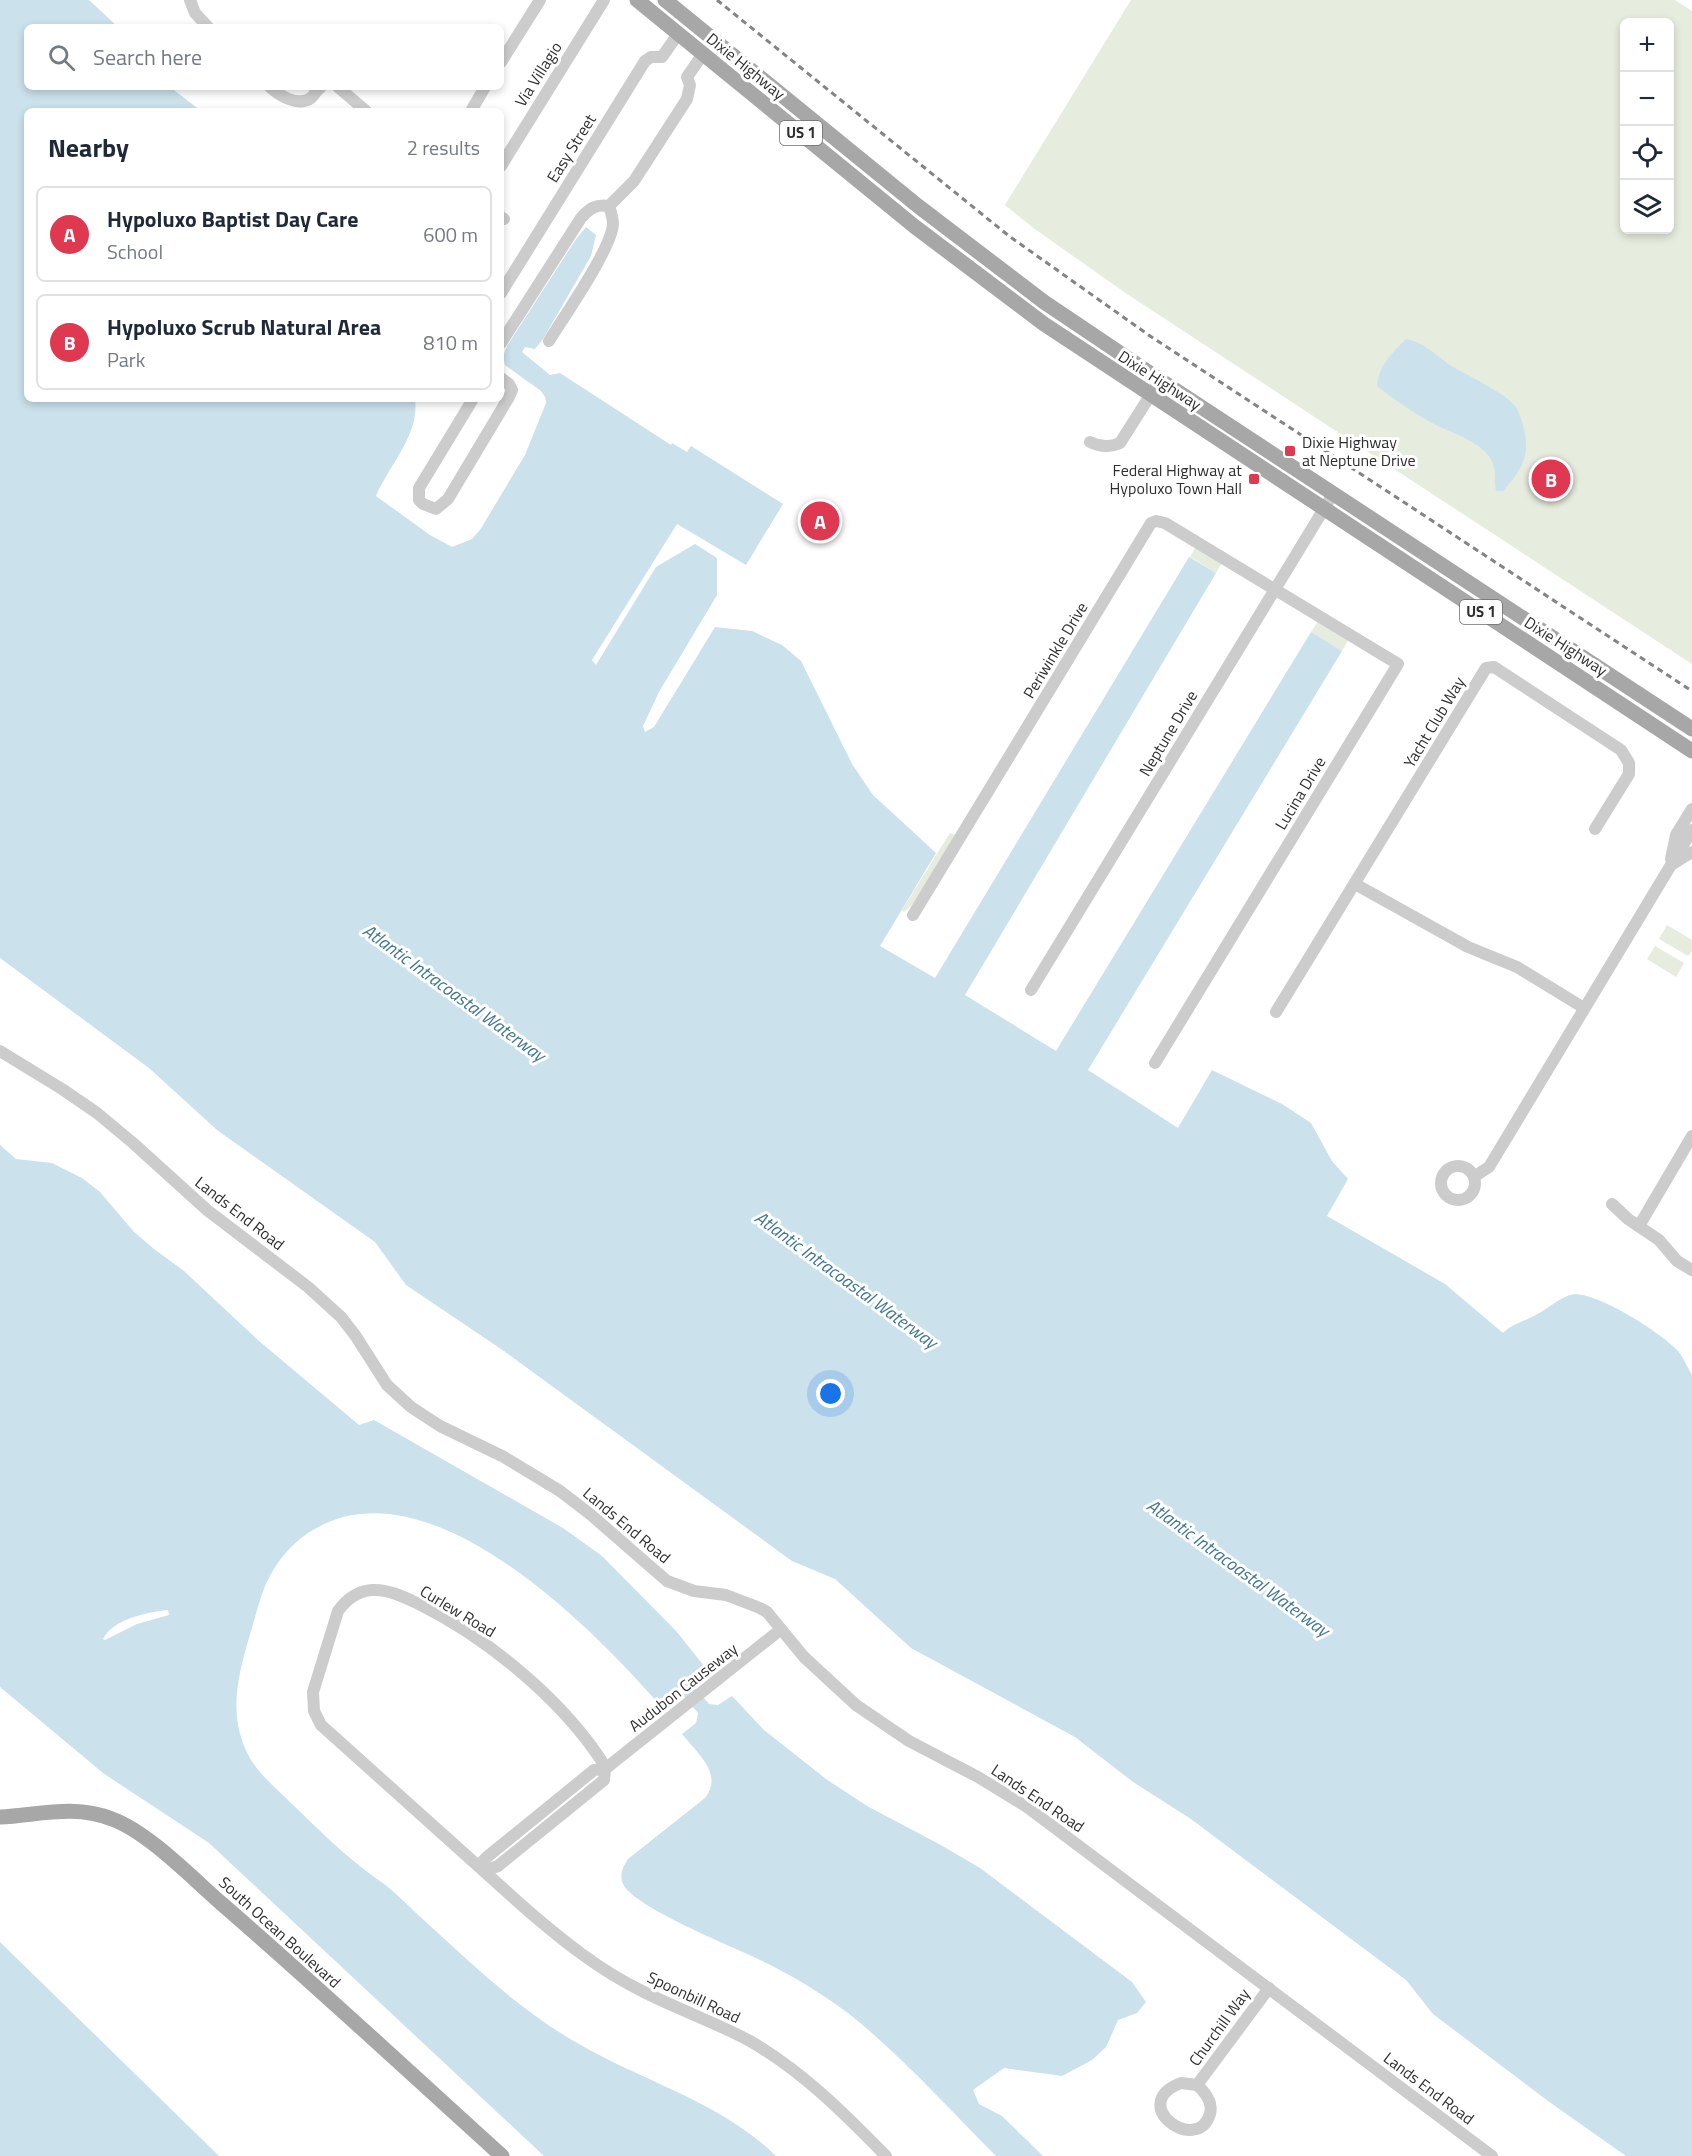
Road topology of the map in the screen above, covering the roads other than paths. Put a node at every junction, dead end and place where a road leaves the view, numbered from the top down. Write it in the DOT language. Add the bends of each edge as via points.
graph roads {
  1 [pos="190,0"];
  2 [pos="540,0"];
  3 [pos="604,0"];
  4 [pos="637,0"];
  5 [pos="665,0"];
  6 [pos="205,24"];
  7 [pos="678,34"];
  8 [pos="703,54"];
  9 [pos="504,57"];
  10 [pos="275,90"];
  11 [pos="318,90"];
  12 [pos="342,90"];
  13 [pos="483,90"];
  14 [pos="362,108"];
  15 [pos="473,108"];
  16 [pos="777,114"];
  17 [pos="808,117"];
  18 [pos="504,161"];
  19 [pos="609,206"];
  20 [pos="976,252"];
  21 [pos="965,266"];
  22 [pos="504,288"];
  23 [pos="504,338"];
  24 [pos="549,341"];
  25 [pos="504,380"];
  26 [pos="1161,380"];
  27 [pos="1150,396"];
  28 [pos="471,402"];
  29 [pos="1089,442"];
  30 [pos="1333,494"];
  31 [pos="1323,509"];
  32 [pos="1274,588"];
  33 [pos="1692,729"];
  34 [pos="1692,751"];
  35 [pos="1690,820"];
  36 [pos="1595,829"];
  37 [pos="1692,852"];
  38 [pos="1670,866"];
  39 [pos="1354,884"];
  40 [pos="913,915"];
  41 [pos="1031,990"];
  42 [pos="1584,1008"];
  43 [pos="1276,1012"];
  44 [pos="0,1051"];
  45 [pos="1155,1063"];
  46 [pos="1692,1136"];
  47 [pos="1474,1176"];
  48 [pos="1612,1204"];
  49 [pos="1639,1226"];
  50 [pos="1691,1269"];
  51 [pos="780,1630"];
  52 [pos="605,1769"];
  53 [pos="0,1817"];
  54 [pos="484,1871"];
  55 [pos="1269,1988"];
  56 [pos="1197,2085"];
  57 [pos="502,2156"];
  58 [pos="886,2156"];
  59 [pos="1492,2156"];
  1 -- 6 [label="street"];
  2 -- 9 [label="street"];
  3 -- 18 [label="street, Via Villagio"];
  4 -- 7 [label="main road, Dixie Highway / US 1"];
  5 -- 17 [label="main road, Dixie Highway / US 1"];
  7 -- 8 [label="main road, Dixie Highway / US 1"];
  7 -- 22 [label="street, Easy Street" via="662,57 645,61"];
  8 -- 16 [label="main road, Dixie Highway / US 1"];
  8 -- 19 [label="street" via="687,76 687,99 634,181"];
  10 -- 11 [label="street" via="301,101"];
  12 -- 14 [label="street"];
  13 -- 15 [label="street"];
  16 -- 17 [label="main road"];
  16 -- 21 [label="main road, Dixie Highway / US 1"];
  17 -- 20 [label="main road, Dixie Highway / US 1"];
  19 -- 23 [label="street" via="592,207 581,218"];
  19 -- 24 [label="street" via="613,226 609,239"];
  20 -- 21 [label="main road"];
  20 -- 26 [label="main road, Dixie Highway / US 1"];
  21 -- 27 [label="main road, Dixie Highway / US 1"];
  25 -- 28 [label="street" via="512,390 509,397 448,499 436,509 430,508 419,500 419,488"];
  26 -- 27 [label="street"];
  26 -- 30 [label="main road, Dixie Highway / US 1"];
  27 -- 29 [label="street" via="1120,443 1104,447"];
  27 -- 31 [label="main road, Dixie Highway / US 1"];
  30 -- 31 [label="street, Neptune Drive"];
  30 -- 33 [label="main road, Dixie Highway / US 1"];
  31 -- 32 [label="street, Neptune Drive"];
  31 -- 34 [label="main road, Dixie Highway / US 1"];
  32 -- 40 [label="street, Periwinkle Drive" via="1165,522 1151,524"];
  32 -- 41 [label="street, Neptune Drive"];
  32 -- 45 [label="street, Lucina Drive" via="1398,664"];
  35 -- 38 [label="street" via="1676,835"];
  36 -- 39 [label="street, Yacht Club Way" via="1629,774 1629,763 1621,750 1494,668 1486,668"];
  37 -- 38 [label="street"];
  38 -- 42 [label="street"];
  39 -- 42 [label="street" via="1468,947 1517,967"];
  39 -- 43 [label="street, Yacht Club Way"];
  42 -- 47 [label="street" via="1489,1167"];
  44 -- 51 [label="street, Lands End Road" via="97,1113 207,1210 318,1295 355,1335 387,1385 411,1407 560,1491 668,1581 760,1608"];
  46 -- 49 [label="street"];
  48 -- 49 [label="street"];
  49 -- 50 [label="street"];
  51 -- 52 [label="street, Audubon Causeway"];
  51 -- 55 [label="street, Lands End Road" via="856,1705 909,1741 1027,1807"];
  52 -- 54 [label="street, Audubon Causeway" via="594,1770 487,1857 483,1861"];
  52 -- 54 [label="street, Curlew Road" via="596,1751 540,1690 461,1628 384,1591 363,1592 343,1604 334,1621 313,1692 317,1719"];
  53 -- 57 [label="main road, South Ocean Boulevard" via="80,1811 113,1819 143,1835"];
  54 -- 58 [label="street, Spoonbill Road" via="555,1934 608,1971 780,2060 828,2098"];
  55 -- 56 [label="street, Churchill Way"];
  55 -- 59 [label="street, Lands End Road"];
  56 -- 56 [label="street, Churchill Way" via="1181,2083 1161,2098 1162,2114 1180,2129 1196,2130 1211,2111"];
}
